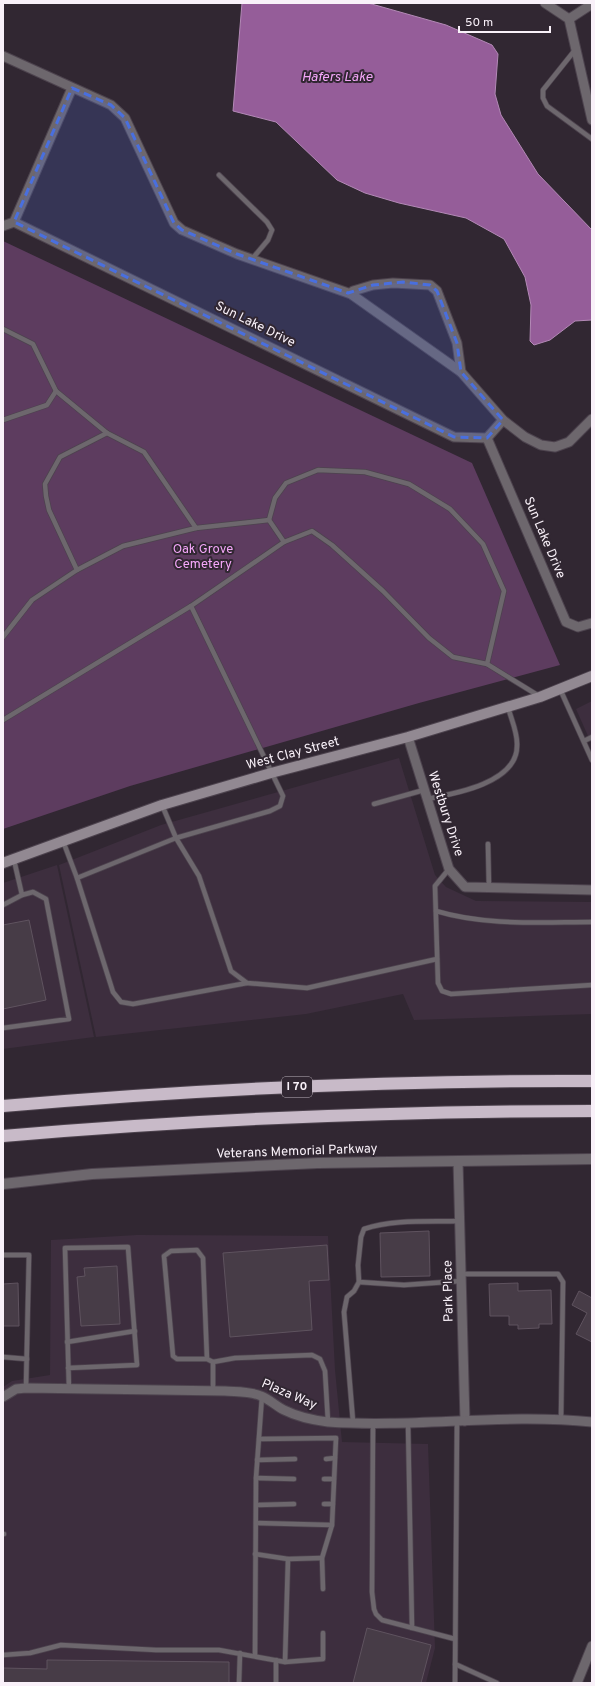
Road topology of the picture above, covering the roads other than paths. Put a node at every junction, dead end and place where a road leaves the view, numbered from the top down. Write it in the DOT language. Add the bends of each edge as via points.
graph roads {
  1 [pos="545,3"];
  2 [pos="592,4"];
  3 [pos="569,19"];
  4 [pos="575,50"];
  5 [pos="3,56"];
  6 [pos="72,88"];
  7 [pos="592,120"];
  8 [pos="592,139"];
  9 [pos="219,175"];
  10 [pos="14,222"];
  11 [pos="3,226"];
  12 [pos="252,259"];
  13 [pos="351,294"];
  14 [pos="3,329"];
  15 [pos="461,372"];
  16 [pos="56,391"];
  17 [pos="592,419"];
  18 [pos="3,420"];
  19 [pos="503,420"];
  20 [pos="107,433"];
  21 [pos="488,438"];
  22 [pos="269,520"];
  23 [pos="196,528"];
  24 [pos="284,542"];
  25 [pos="77,570"];
  26 [pos="191,606"];
  27 [pos="592,623"];
  28 [pos="3,637"];
  29 [pos="487,664"];
  30 [pos="592,676"];
  31 [pos="560,689"];
  32 [pos="540,697"];
  33 [pos="508,707"];
  34 [pos="3,720"];
  35 [pos="408,737"];
  36 [pos="592,737"];
  37 [pos="584,741"];
  38 [pos="592,760"];
  39 [pos="271,773"];
  40 [pos="424,790"];
  41 [pos="427,799"];
  42 [pos="374,804"];
  43 [pos="162,805"];
  44 [pos="176,838"];
  45 [pos="64,841"];
  46 [pos="488,844"];
  47 [pos="14,860"];
  48 [pos="3,863"];
  49 [pos="449,869"];
  50 [pos="78,878"];
  51 [pos="489,888"];
  52 [pos="592,890"];
  53 [pos="22,895"];
  54 [pos="3,905"];
  55 [pos="436,911"];
  56 [pos="592,922"];
  57 [pos="437,959"];
  58 [pos="247,983"];
  59 [pos="592,985"];
  60 [pos="3,1028"];
  61 [pos="592,1081"];
  62 [pos="3,1106"];
  63 [pos="592,1110"];
  64 [pos="3,1136"];
  65 [pos="592,1159"];
  66 [pos="458,1161"];
  67 [pos="3,1184"];
  68 [pos="460,1221"];
  69 [pos="3,1255"];
  70 [pos="462,1277"];
  71 [pos="359,1282"];
  72 [pos="135,1331"];
  73 [pos="67,1342"];
  74 [pos="3,1357"];
  75 [pos="28,1359"];
  76 [pos="207,1359"];
  77 [pos="213,1362"];
  78 [pos="68,1368"];
  79 [pos="26,1388"];
  80 [pos="69,1389"];
  81 [pos="213,1391"];
  82 [pos="262,1396"];
  83 [pos="3,1397"];
  84 [pos="560,1419"];
  85 [pos="328,1422"];
  86 [pos="353,1422"];
  87 [pos="373,1422"];
  88 [pos="408,1422"];
  89 [pos="461,1422"];
  90 [pos="592,1422"];
  91 [pos="259,1439"];
  92 [pos="335,1458"];
  93 [pos="295,1459"];
  94 [pos="326,1459"];
  95 [pos="257,1460"];
  96 [pos="256,1478"];
  97 [pos="294,1479"];
  98 [pos="324,1479"];
  99 [pos="334,1479"];
  100 [pos="294,1504"];
  101 [pos="324,1504"];
  102 [pos="333,1504"];
  103 [pos="257,1505"];
  104 [pos="256,1523"];
  105 [pos="332,1525"];
  106 [pos="255,1554"];
  107 [pos="288,1558"];
  108 [pos="322,1558"];
  109 [pos="323,1589"];
  110 [pos="412,1628"];
  111 [pos="323,1634"];
  112 [pos="455,1639"];
  113 [pos="592,1646"];
  114 [pos="240,1654"];
  115 [pos="3,1655"];
  116 [pos="255,1656"];
  117 [pos="276,1660"];
  118 [pos="285,1662"];
  119 [pos="455,1664"];
  120 [pos="239,1683"];
  121 [pos="276,1683"];
  122 [pos="455,1683"];
  123 [pos="496,1683"];
  124 [pos="577,1683"];
  1 -- 3 [label="street"];
  2 -- 3 [label="street"];
  3 -- 4 [label="street"];
  4 -- 7 [label="street"];
  4 -- 8 [label="lane" via="543,90 543,98 547,106"];
  5 -- 6 [label="street"];
  6 -- 10 [label="street"];
  6 -- 12 [label="street" via="111,105 125,118 174,223 182,230"];
  9 -- 12 [label="lane" via="272,230 268,240"];
  10 -- 11 [label="street"];
  10 -- 21 [label="street, Sun Lake Drive" via="454,437"];
  12 -- 13 [label="street"];
  13 -- 15 [label="street"];
  13 -- 15 [label="street" via="353,291 373,285 403,282 430,285 437,291 457,343"];
  14 -- 16 [label="lane" via="33,344"];
  15 -- 19 [label="street"];
  16 -- 18 [label="lane" via="47,405"];
  16 -- 20 [label="lane"];
  17 -- 19 [label="street" via="569,442 555,446 541,445 524,437"];
  19 -- 21 [label="street"];
  20 -- 23 [label="lane" via="144,452"];
  20 -- 25 [label="lane" via="60,457 45,484 49,510"];
  21 -- 27 [label="street, Sun Lake Drive" via="566,622 578,627"];
  22 -- 23 [label="lane"];
  22 -- 24 [label="lane"];
  22 -- 29 [label="lane" via="274,498 286,483 318,470 365,472 409,484 450,509 482,544 504,591"];
  23 -- 25 [label="lane" via="123,546"];
  24 -- 26 [label="lane"];
  24 -- 29 [label="lane" via="312,531 332,544 429,638 453,657"];
  25 -- 28 [label="lane" via="32,600"];
  26 -- 34 [label="lane"];
  26 -- 39 [label="lane"];
  29 -- 32 [label="lane"];
  30 -- 31 [label="main road, West Clay Street"];
  31 -- 32 [label="main road, West Clay Street"];
  31 -- 37 [label="lane"];
  32 -- 33 [label="main road, West Clay Street"];
  33 -- 35 [label="main road, West Clay Street"];
  33 -- 41 [label="lane" via="518,747 514,760 490,782"];
  35 -- 39 [label="main road, West Clay Street"];
  35 -- 40 [label="street, Westbury Drive"];
  36 -- 37 [label="lane"];
  37 -- 38 [label="lane"];
  39 -- 43 [label="main road, West Clay Street"];
  39 -- 44 [label="lane" via="283,796 280,806"];
  40 -- 41 [label="street, Westbury Drive"];
  40 -- 42 [label="lane"];
  41 -- 49 [label="street, Westbury Drive"];
  43 -- 44 [label="lane"];
  43 -- 45 [label="main road, West Clay Street"];
  44 -- 50 [label="lane"];
  44 -- 58 [label="lane" via="199,876 231,971"];
  45 -- 47 [label="main road, West Clay Street"];
  45 -- 50 [label="lane"];
  46 -- 51 [label="lane"];
  47 -- 48 [label="main road, West Clay Street"];
  47 -- 53 [label="lane"];
  49 -- 51 [label="street, Westbury Drive" via="465,887"];
  49 -- 55 [label="lane" via="436,886"];
  50 -- 58 [label="lane" via="113,992 121,1002 133,1004"];
  51 -- 52 [label="street, Westbury Drive"];
  53 -- 54 [label="lane"];
  53 -- 60 [label="lane" via="33,892 46,899 69,1020"];
  55 -- 56 [label="lane" via="459,918 486,921"];
  55 -- 57 [label="lane"];
  57 -- 58 [label="lane" via="307,988"];
  57 -- 59 [label="lane" via="438,983 442,991 450,994"];
  61 -- 62 [label="highway, I 70" via="419,1082 315,1086"];
  63 -- 64 [label="highway, I 70" via="400,1112 158,1124"];
  65 -- 66 [label="street, Veterans Memorial Parkway"];
  66 -- 67 [label="street, Veterans Memorial Parkway" via="318,1163 92,1174"];
  66 -- 68 [label="street, Park Place"];
  68 -- 70 [label="street, Park Place"];
  68 -- 71 [label="lane" via="411,1222 375,1225 364,1229 358,1264"];
  69 -- 75 [label="lane" via="29,1255"];
  70 -- 71 [label="lane" via="404,1285"];
  70 -- 84 [label="lane" via="558,1274 563,1282"];
  70 -- 89 [label="street, Park Place"];
  71 -- 86 [label="lane" via="347,1297 344,1312"];
  72 -- 73 [label="lane"];
  72 -- 73 [label="lane" via="128,1247 65,1248"];
  72 -- 78 [label="lane" via="137,1365"];
  73 -- 78 [label="lane"];
  74 -- 75 [label="lane"];
  75 -- 79 [label="lane"];
  76 -- 76 [label="lane" via="177,1359 173,1356 164,1256 171,1251 197,1250 203,1258"];
  76 -- 77 [label="lane"];
  77 -- 81 [label="lane"];
  77 -- 85 [label="lane" via="235,1358 312,1355 320,1359 325,1371"];
  78 -- 80 [label="lane"];
  79 -- 80 [label="street, Plaza Way"];
  79 -- 83 [label="street, Plaza Way" via="16,1389"];
  80 -- 81 [label="street, Plaza Way"];
  81 -- 82 [label="street, Plaza Way" via="253,1393"];
  82 -- 85 [label="street, Plaza Way" via="284,1410 306,1419"];
  82 -- 91 [label="lane"];
  84 -- 89 [label="street, Plaza Way"];
  84 -- 90 [label="street, Plaza Way"];
  85 -- 86 [label="street, Plaza Way"];
  86 -- 87 [label="street, Plaza Way"];
  87 -- 88 [label="street, Plaza Way"];
  87 -- 110 [label="lane" via="374,1609 378,1618 382,1620"];
  88 -- 89 [label="street, Plaza Way"];
  88 -- 110 [label="lane"];
  89 -- 112 [label="lane"];
  91 -- 92 [label="lane" via="336,1438"];
  91 -- 95 [label="lane"];
  92 -- 94 [label="lane"];
  92 -- 99 [label="lane"];
  93 -- 95 [label="lane"];
  95 -- 96 [label="lane"];
  96 -- 97 [label="lane"];
  96 -- 103 [label="lane"];
  98 -- 99 [label="lane"];
  99 -- 102 [label="lane"];
  100 -- 103 [label="lane"];
  101 -- 102 [label="lane"];
  102 -- 105 [label="lane"];
  103 -- 104 [label="lane"];
  104 -- 105 [label="lane"];
  104 -- 106 [label="lane"];
  105 -- 108 [label="lane"];
  106 -- 107 [label="lane"];
  106 -- 116 [label="lane"];
  107 -- 108 [label="lane"];
  107 -- 118 [label="lane"];
  108 -- 109 [label="lane"];
  110 -- 112 [label="lane"];
  111 -- 118 [label="lane" via="323,1659"];
  112 -- 119 [label="lane"];
  113 -- 124 [label="street"];
  114 -- 115 [label="lane" via="219,1650 61,1645 30,1653"];
  114 -- 116 [label="lane"];
  114 -- 120 [label="lane"];
  116 -- 117 [label="lane"];
  117 -- 118 [label="lane"];
  117 -- 121 [label="lane"];
  119 -- 122 [label="lane"];
  119 -- 123 [label="lane"];
}
